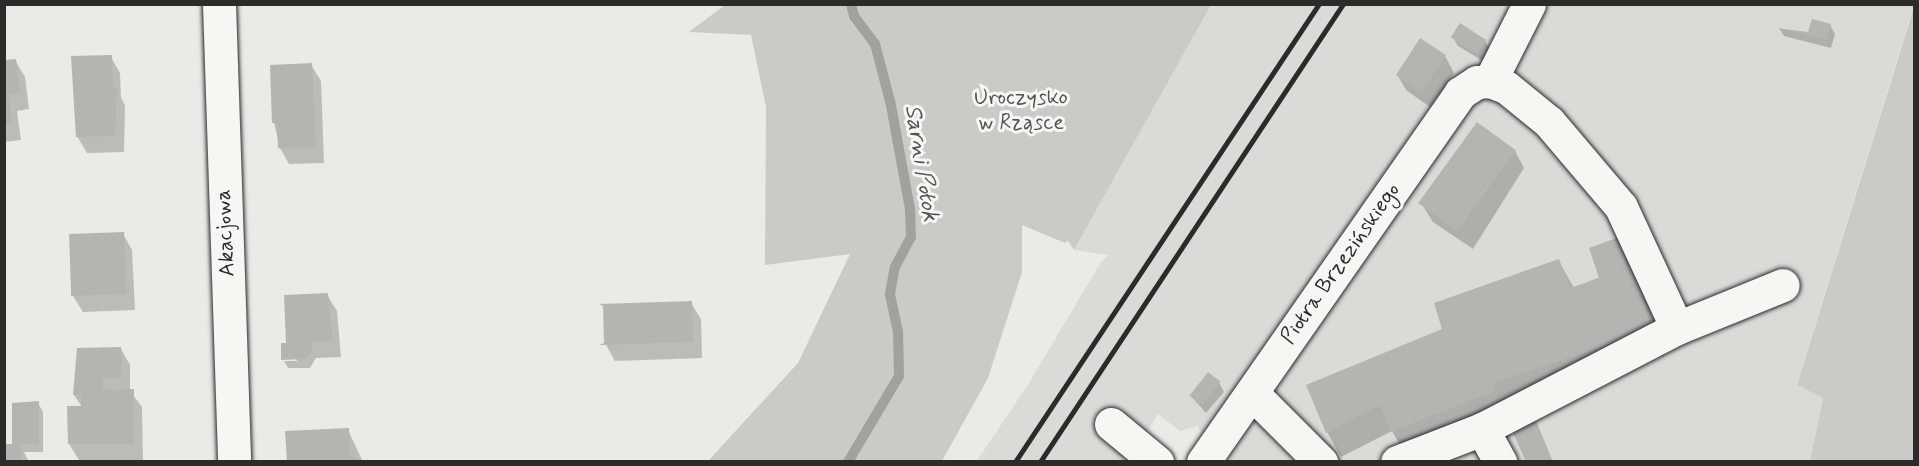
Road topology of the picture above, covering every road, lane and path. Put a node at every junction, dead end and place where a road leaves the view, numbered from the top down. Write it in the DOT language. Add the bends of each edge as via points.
graph roads {
  1 [pos="219,4"];
  2 [pos="1529,4"];
  3 [pos="1498,84"];
  4 [pos="1783,285"];
  5 [pos="1677,328"];
  6 [pos="1252,393"];
  7 [pos="1111,424"];
  8 [pos="1482,429"];
  9 [pos="234,462"];
  10 [pos="1157,462"];
  11 [pos="1203,462"];
  12 [pos="1322,462"];
  13 [pos="1397,462"];
  14 [pos="1500,462"];
  1 -- 9 [label="street, Akacjowa"];
  2 -- 3 [label="street"];
  3 -- 5 [label="street" via="1549,122 1621,207"];
  3 -- 6 [label="street, Piotra Brzezińskiego" via="1477,82 1460,93"];
  4 -- 5 [label="street"];
  5 -- 8 [label="street"];
  6 -- 11 [label="street, Piotra Brzezińskiego"];
  6 -- 12 [label="street"];
  7 -- 10 [label="street"];
  8 -- 13 [label="street"];
  8 -- 14 [label="street"];
}
